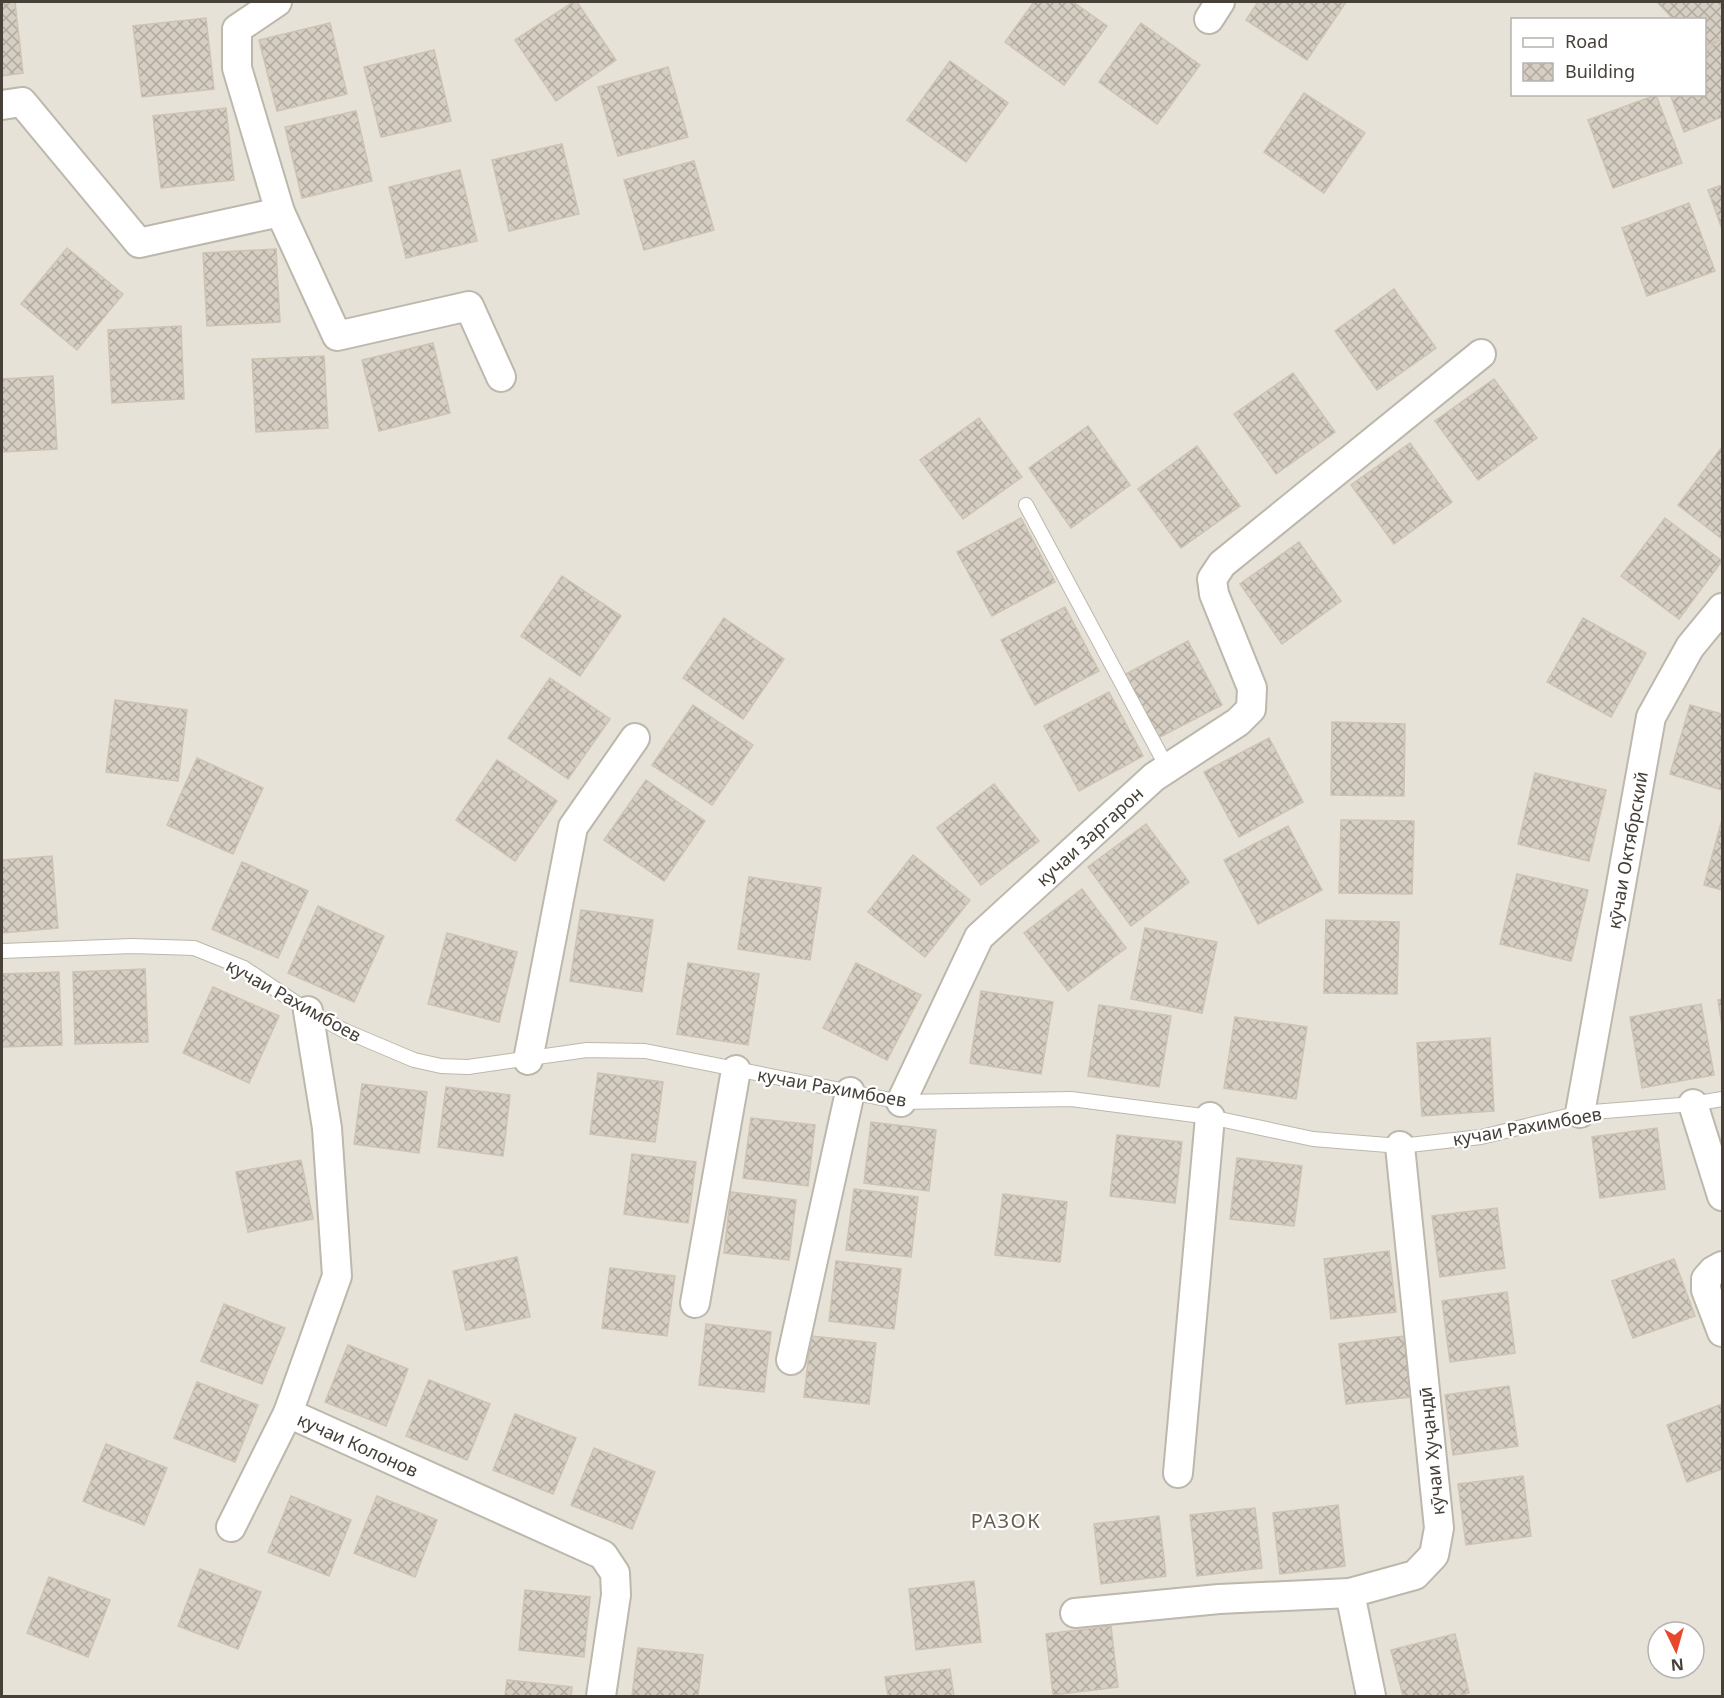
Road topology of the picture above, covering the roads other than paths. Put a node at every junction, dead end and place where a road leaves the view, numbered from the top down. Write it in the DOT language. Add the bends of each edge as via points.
graph roads {
  1 [pos="277,2"];
  2 [pos="2,105"];
  3 [pos="280,212"];
  4 [pos="1481,354"];
  5 [pos="501,377"];
  6 [pos="1026,505"];
  7 [pos="1722,608"];
  8 [pos="635,738"];
  9 [pos="1167,769"];
  10 [pos="2,951"];
  11 [pos="308,1011"];
  12 [pos="528,1060"];
  13 [pos="736,1070"];
  14 [pos="850,1092"];
  15 [pos="1722,1099"];
  16 [pos="902,1102"];
  17 [pos="1693,1104"];
  18 [pos="1580,1113"];
  19 [pos="1210,1117"];
  20 [pos="1400,1146"];
  21 [pos="1722,1196"];
  22 [pos="1722,1266"];
  23 [pos="695,1303"];
  24 [pos="1722,1332"];
  25 [pos="791,1360"];
  26 [pos="288,1413"];
  27 [pos="1178,1473"];
  28 [pos="231,1527"];
  29 [pos="1350,1593"];
  30 [pos="1075,1613"];
  31 [pos="601,1696"];
  32 [pos="1371,1696"];
  1 -- 3 [label="street" via="237,29 237,68"];
  2 -- 3 [label="street" via="22,102 139,243"];
  3 -- 5 [label="street" via="336,336 469,306"];
  4 -- 9 [label="street, кучаи Заргарон" via="1222,564 1212,579 1214,594 1252,688 1251,709 1238,722"];
  6 -- 9 [label="lane"];
  7 -- 18 [label="street, кӯчаи Октябрский" via="1690,647 1651,717"];
  8 -- 12 [label="street" via="573,827"];
  9 -- 16 [label="street, кучаи Заргарон" via="979,937"];
  10 -- 11 [label="lane, кучаи Рахимбоев" via="194,948 244,968"];
  11 -- 12 [label="lane, кучаи Рахимбоев" via="414,1060 468,1066"];
  11 -- 26 [label="street, кучаи Колонов" via="327,1128 337,1276"];
  12 -- 13 [label="lane, кучаи Рахимбоев" via="586,1050 645,1051"];
  13 -- 14 [label="lane, кучаи Рахимбоев"];
  13 -- 23 [label="street"];
  14 -- 16 [label="lane, кучаи Рахимбоев"];
  14 -- 25 [label="street"];
  15 -- 17 [label="lane, кучаи Рахимбоев"];
  16 -- 19 [label="lane, кучаи Рахимбоев" via="1071,1100"];
  17 -- 18 [label="lane, кучаи Рахимбоев"];
  17 -- 21 [label="street"];
  18 -- 20 [label="lane, кучаи Рахимбоев" via="1481,1137"];
  19 -- 20 [label="lane, кучаи Рахимбоев" via="1313,1139"];
  19 -- 27 [label="street"];
  20 -- 29 [label="street, кӯчаи Хуҷандӣ" via="1439,1528 1434,1555 1415,1575"];
  22 -- 24 [label="street" via="1706,1280"];
  26 -- 28 [label="street"];
  26 -- 31 [label="street, кучаи Колонов" via="603,1555 615,1573 616,1595"];
  29 -- 30 [label="street, кӯчаи Хуҷандӣ" via="1219,1599"];
  29 -- 32 [label="street"];
}
